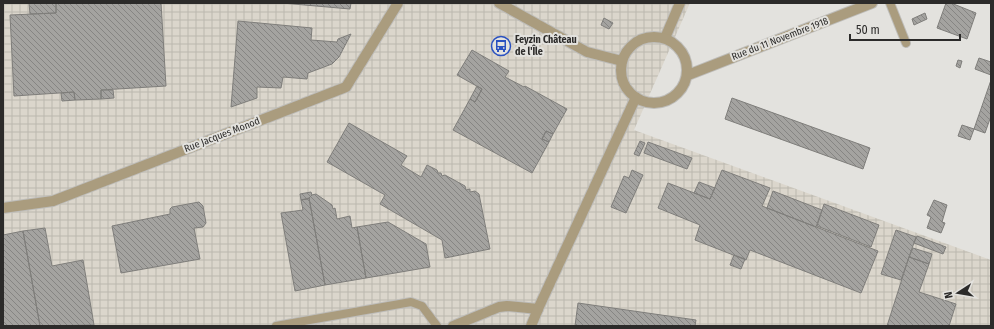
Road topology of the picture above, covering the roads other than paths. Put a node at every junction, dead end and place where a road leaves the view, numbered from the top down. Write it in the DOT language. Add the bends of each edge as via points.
graph roads {
  1 [pos="398,3"];
  2 [pos="499,3"];
  3 [pos="680,3"];
  4 [pos="872,3"];
  5 [pos="890,3"];
  6 [pos="665,38"];
  7 [pos="906,43"];
  8 [pos="622,61"];
  9 [pos="688,75"];
  10 [pos="636,97"];
  11 [pos="3,208"];
  12 [pos="538,309"];
  13 [pos="276,326"];
  14 [pos="437,326"];
  15 [pos="452,326"];
  16 [pos="531,326"];
  1 -- 11 [label="street, Rue Jacques Monod" via="346,87 52,201"];
  2 -- 8 [label="street" via="587,52"];
  3 -- 6 [label="street"];
  4 -- 9 [label="street, Rue du 11 Novembre 1918"];
  5 -- 7 [label="lane"];
  6 -- 8 [label="street" via="652,36 639,40 628,49"];
  6 -- 9 [label="street" via="683,52"];
  8 -- 10 [label="street" via="623,81"];
  9 -- 10 [label="street" via="677,94 668,100 651,103"];
  10 -- 12 [label="street"];
  12 -- 15 [label="street" via="499,307"];
  12 -- 16 [label="street"];
  13 -- 14 [label="lane" via="411,302 422,306"];
}
